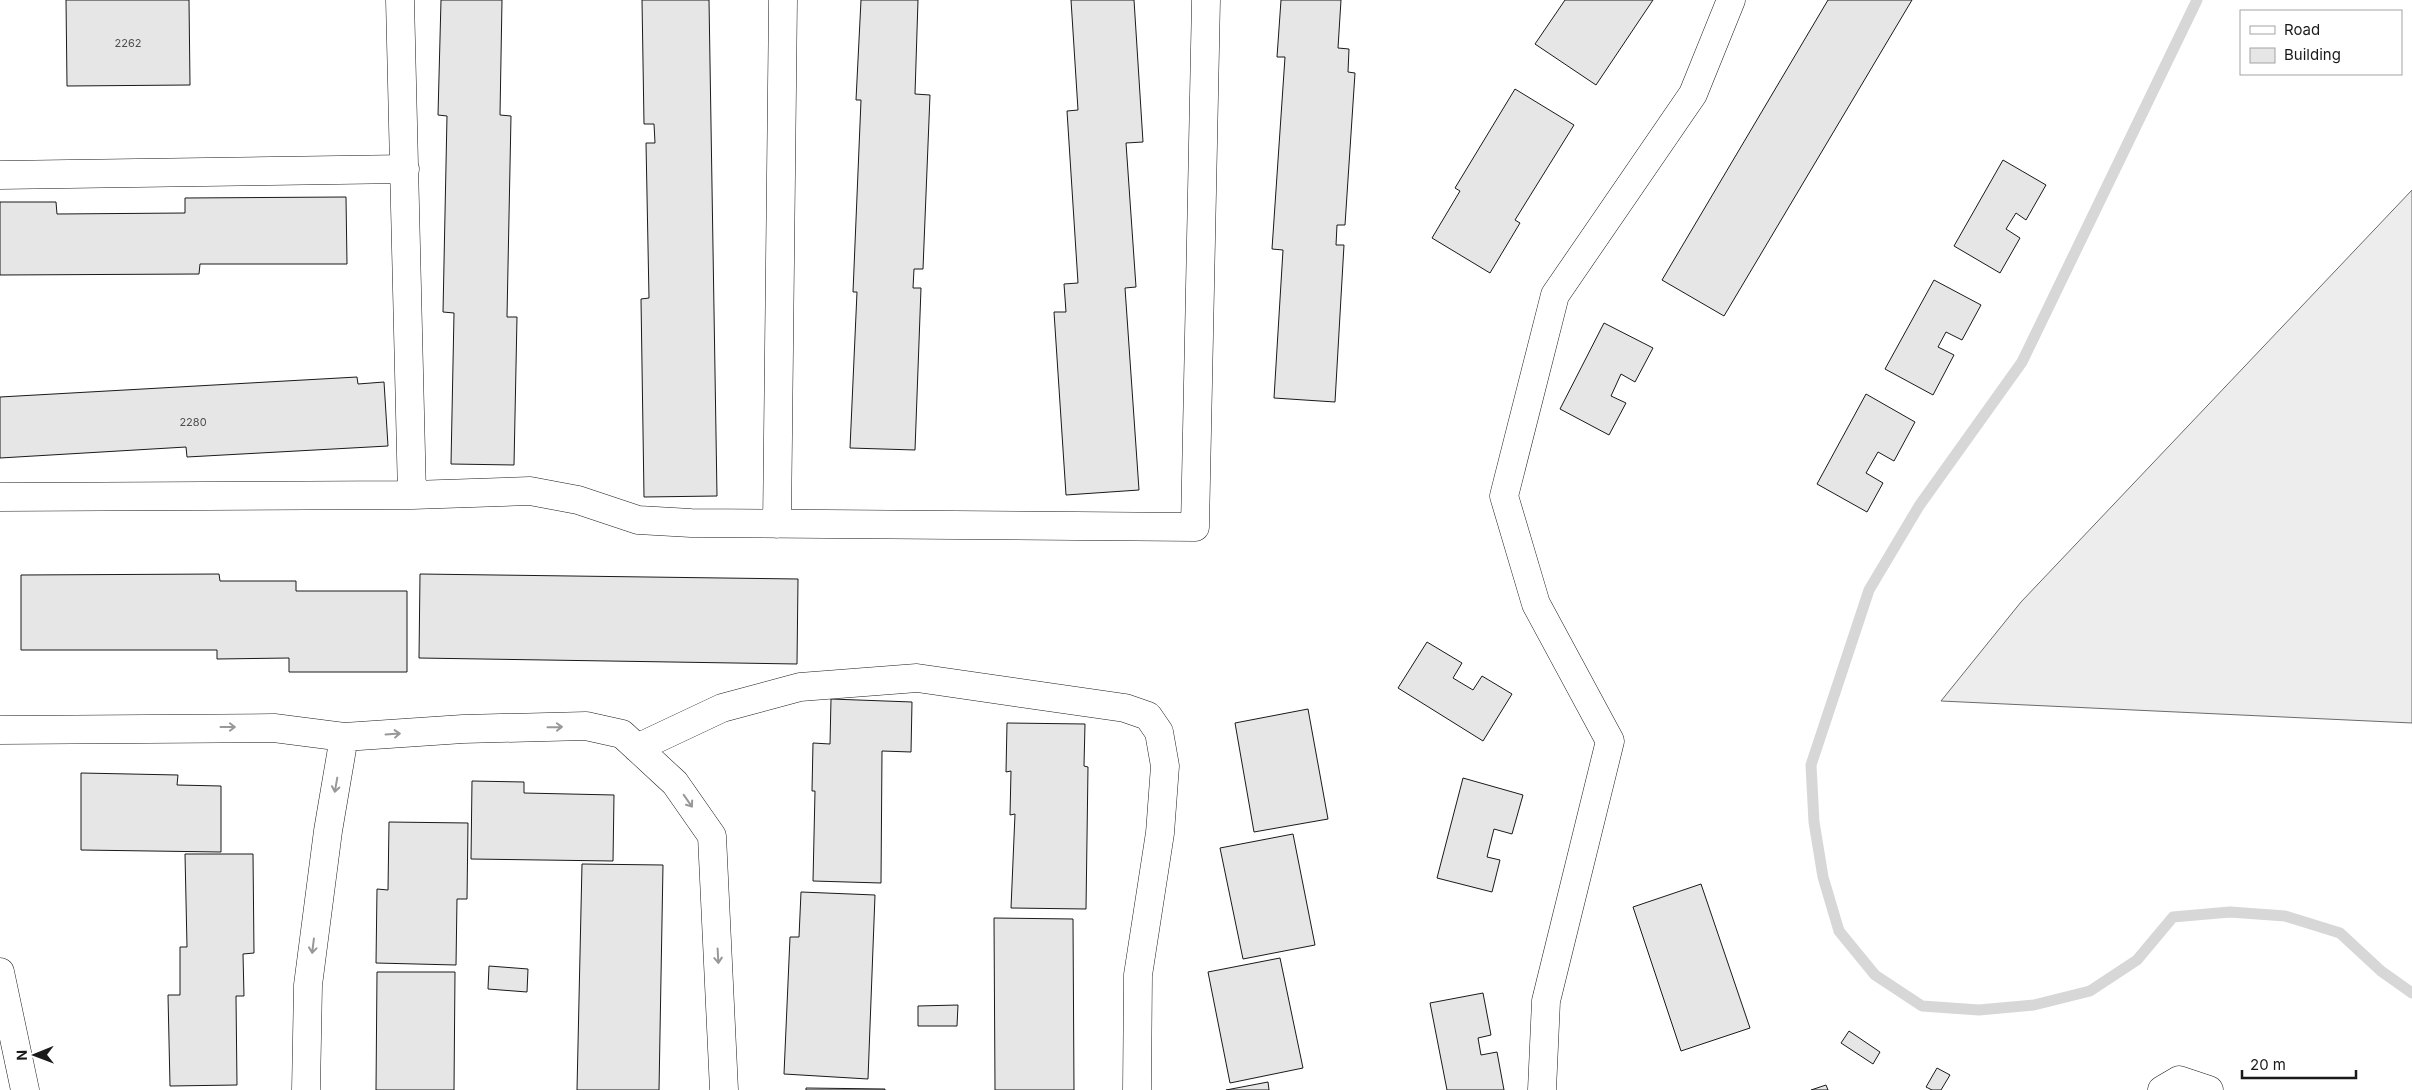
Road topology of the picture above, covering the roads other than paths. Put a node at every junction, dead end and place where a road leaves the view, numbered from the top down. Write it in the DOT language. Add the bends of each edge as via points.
graph roads {
  1 [pos="400,0"];
  2 [pos="783,0"];
  3 [pos="1206,0"];
  4 [pos="1731,0"];
  5 [pos="405,169"];
  6 [pos="0,175"];
  7 [pos="412,495"];
  8 [pos="0,497"];
  9 [pos="777,524"];
  10 [pos="0,730"];
  11 [pos="344,737"];
  12 [pos="637,748"];
  13 [pos="0,972"];
  14 [pos="25,1090"];
  15 [pos="306,1090"];
  16 [pos="724,1090"];
  17 [pos="1137,1090"];
  18 [pos="1542,1090"];
  19 [pos="2162,1090"];
  20 [pos="2209,1090"];
  1 -- 5 [label="street"];
  2 -- 9 [label="street"];
  3 -- 9 [label="street" via="1195,527"];
  4 -- 18 [label="street" via="1693,94 1555,295 1504,496 1536,604 1610,741 1546,1001"];
  5 -- 6 [label="street"];
  5 -- 7 [label="street"];
  7 -- 8 [label="street"];
  7 -- 9 [label="street" via="530,491 578,500 638,520"];
  10 -- 11 [label="street, one-way" via="274,728"];
  11 -- 12 [label="street, one-way" via="463,729 586,726 622,734"];
  11 -- 15 [label="street, one-way" via="308,984"];
  12 -- 16 [label="street, one-way" via="675,782 712,836"];
  12 -- 17 [label="street" via="722,708 800,687 917,678 1126,708 1148,716 1159,732 1166,766 1160,833 1138,975"];
  13 -- 14 [label="street"];
  19 -- 20 [label="street" via="2179,1080"];
}
